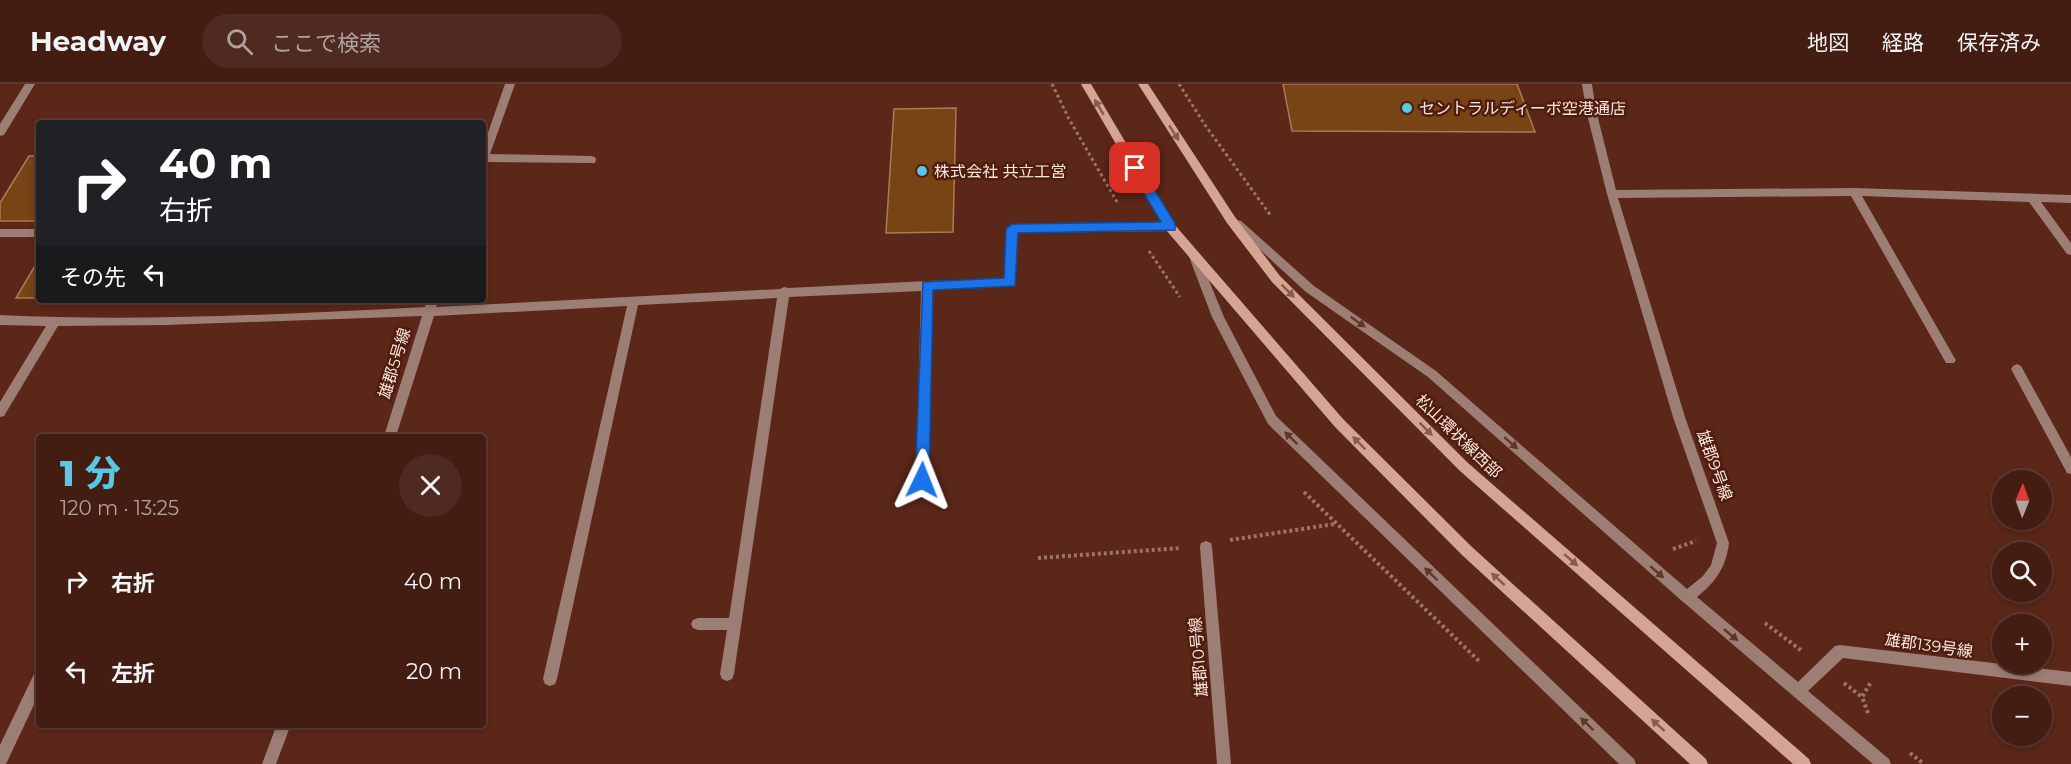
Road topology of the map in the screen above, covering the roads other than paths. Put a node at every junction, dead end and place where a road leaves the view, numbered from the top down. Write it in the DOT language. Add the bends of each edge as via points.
graph roads {
  1 [pos="30,84"];
  2 [pos="510,84"];
  3 [pos="1086,84"];
  4 [pos="1143,84"];
  5 [pos="1587,84"];
  6 [pos="0,132"];
  7 [pos="486,154"];
  8 [pos="486,160"];
  9 [pos="591,160"];
  10 [pos="1854,192"];
  11 [pos="1612,194"];
  12 [pos="2032,198"];
  13 [pos="2071,199"];
  14 [pos="1231,220"];
  15 [pos="1170,227"];
  16 [pos="0,233"];
  17 [pos="36,233"];
  18 [pos="1192,251"];
  19 [pos="2071,251"];
  20 [pos="927,285"];
  21 [pos="784,291"];
  22 [pos="634,300"];
  23 [pos="431,306"];
  24 [pos="0,320"];
  25 [pos="54,323"];
  26 [pos="1950,360"];
  27 [pos="2017,369"];
  28 [pos="0,412"];
  29 [pos="391,434"];
  30 [pos="2071,469"];
  31 [pos="922,480"];
  32 [pos="1206,547"];
  33 [pos="1687,597"];
  34 [pos="698,624"];
  35 [pos="735,624"];
  36 [pos="727,674"];
  37 [pos="2071,678"];
  38 [pos="550,679"];
  39 [pos="36,685"];
  40 [pos="1798,691"];
  41 [pos="282,728"];
  42 [pos="0,760"];
  43 [pos="269,764"];
  44 [pos="1224,764"];
  45 [pos="1629,764"];
  46 [pos="1701,764"];
  47 [pos="1804,764"];
  48 [pos="1884,764"];
  1 -- 6 [label="street"];
  2 -- 7 [label="street"];
  15 -- 3 [label="street, one-way"];
  4 -- 14 [label="street, 松山環状線西部, one-way"];
  5 -- 11 [label="street, 雄郡9号線"];
  8 -- 9 [label="street"];
  10 -- 11 [label="street"];
  10 -- 12 [label="street"];
  10 -- 26 [label="street"];
  11 -- 33 [label="street, 雄郡9号線" via="1679,417 1723,543 1716,572"];
  12 -- 13 [label="street"];
  12 -- 19 [label="street"];
  14 -- 33 [label="street, one-way" via="1310,289 1432,374"];
  14 -- 47 [label="street, 松山環状線西部, one-way" via="1276,279 1464,467"];
  15 -- 18 [label="street"];
  15 -- 20 [label="street" via="1012,229 1010,283"];
  16 -- 17 [label="street"];
  45 -- 18 [label="street, one-way" via="1272,420 1218,317"];
  46 -- 18 [label="street, one-way" via="1467,551 1354,439"];
  20 -- 21 [label="street"];
  20 -- 31 [label="street"];
  21 -- 22 [label="street"];
  21 -- 35 [label="street"];
  22 -- 23 [label="street"];
  22 -- 38 [label="street"];
  23 -- 25 [label="street"];
  23 -- 29 [label="street, 雄郡5号線"];
  24 -- 25 [label="street"];
  25 -- 28 [label="street"];
  27 -- 30 [label="street"];
  32 -- 44 [label="street, 雄郡10号線"];
  33 -- 40 [label="street, one-way"];
  34 -- 35 [label="street"];
  35 -- 36 [label="street"];
  37 -- 40 [label="street, 雄郡139号線" via="1840,651"];
  39 -- 42 [label="street"];
  40 -- 48 [label="street"];
  41 -- 43 [label="street"];
}
